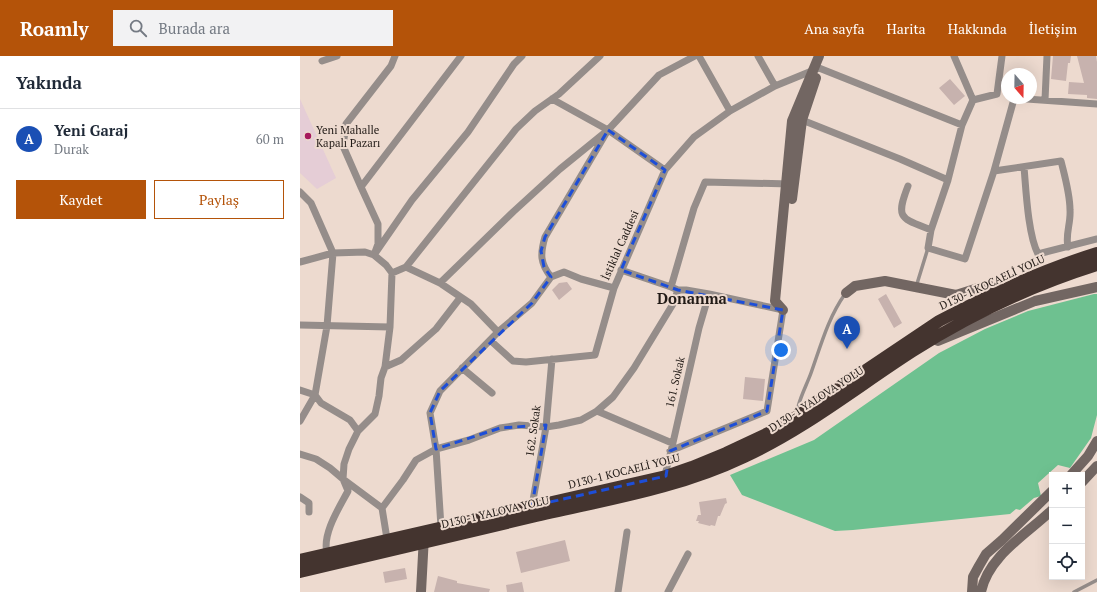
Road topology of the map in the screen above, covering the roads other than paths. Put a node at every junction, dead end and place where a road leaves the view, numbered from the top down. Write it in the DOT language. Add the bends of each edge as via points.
graph roads {
  1 [pos="337,56"];
  2 [pos="395,56"];
  3 [pos="461,56"];
  4 [pos="522,56"];
  5 [pos="695,56"];
  6 [pos="699,56"];
  7 [pos="758,56"];
  8 [pos="819,56"];
  9 [pos="824,56"];
  10 [pos="954,56"];
  11 [pos="1002,56"];
  12 [pos="1047,56"];
  13 [pos="597,57"];
  14 [pos="322,61"];
  15 [pos="816,70"];
  16 [pos="775,86"];
  17 [pos="997,94"];
  18 [pos="1001,95"];
  19 [pos="552,99"];
  20 [pos="973,100"];
  21 [pos="1037,100"];
  22 [pos="1045,100"];
  23 [pos="1010,104"];
  24 [pos="1097,104"];
  25 [pos="730,111"];
  26 [pos="797,120"];
  27 [pos="962,125"];
  28 [pos="608,130"];
  29 [pos="1024,167"];
  30 [pos="665,170"];
  31 [pos="994,171"];
  32 [pos="948,180"];
  33 [pos="791,184"];
  34 [pos="908,186"];
  35 [pos="361,187"];
  36 [pos="300,192"];
  37 [pos="931,230"];
  38 [pos="1097,239"];
  39 [pos="1068,247"];
  40 [pos="928,248"];
  41 [pos="334,253"];
  42 [pos="1097,253"];
  43 [pos="374,255"];
  44 [pos="300,262"];
  45 [pos="1097,265"];
  46 [pos="406,267"];
  47 [pos="621,270"];
  48 [pos="392,273"];
  49 [pos="551,277"];
  50 [pos="1021,281"];
  51 [pos="440,283"];
  52 [pos="1097,286"];
  53 [pos="671,287"];
  54 [pos="916,287"];
  55 [pos="614,288"];
  56 [pos="678,290"];
  57 [pos="846,293"];
  58 [pos="709,294"];
  59 [pos="460,298"];
  60 [pos="783,310"];
  61 [pos="300,325"];
  62 [pos="327,326"];
  63 [pos="390,327"];
  64 [pos="498,332"];
  65 [pos="491,341"];
  66 [pos="914,351"];
  67 [pos="552,359"];
  68 [pos="385,367"];
  69 [pos="462,368"];
  70 [pos="300,390"];
  71 [pos="492,393"];
  72 [pos="315,395"];
  73 [pos="798,407"];
  74 [pos="597,411"];
  75 [pos="300,421"];
  76 [pos="546,427"];
  77 [pos="358,431"];
  78 [pos="1097,441"];
  79 [pos="672,443"];
  80 [pos="436,449"];
  81 [pos="670,451"];
  82 [pos="300,454"];
  83 [pos="1097,466"];
  84 [pos="1074,472"];
  85 [pos="666,476"];
  86 [pos="343,479"];
  87 [pos="1085,479"];
  88 [pos="300,497"];
  89 [pos="1049,499"];
  90 [pos="532,506"];
  91 [pos="382,508"];
  92 [pos="309,512"];
  93 [pos="1049,513"];
  94 [pos="441,527"];
  95 [pos="627,532"];
  96 [pos="424,537"];
  97 [pos="387,539"];
  98 [pos="327,553"];
  99 [pos="688,554"];
  100 [pos="300,560"];
  101 [pos="300,572"];
  102 [pos="1097,580"];
  103 [pos="420,592"];
  104 [pos="618,592"];
  105 [pos="668,592"];
  106 [pos="972,592"];
  107 [pos="982,592"];
  108 [pos="1074,592"];
  1 -- 14 [label="street"];
  2 -- 35 [label="street" via="391,66 346,124 343,146"];
  3 -- 35 [label="street"];
  4 -- 43 [label="street" via="468,132 412,200"];
  5 -- 28 [label="street" via="659,75"];
  6 -- 25 [label="street"];
  7 -- 16 [label="street"];
  8 -- 15 [label="main road"];
  9 -- 15 [label="main road"];
  10 -- 20 [label="street"];
  11 -- 17 [label="street"];
  12 -- 22 [label="street"];
  13 -- 19 [label="street" via="582,74"];
  15 -- 16 [label="street, İstiklal Caddesi"];
  15 -- 26 [label="main road"];
  15 -- 27 [label="street"];
  16 -- 25 [label="street, İstiklal Caddesi"];
  17 -- 18 [label="street"];
  17 -- 20 [label="street"];
  19 -- 28 [label="street"];
  19 -- 46 [label="street" via="516,129"];
  20 -- 27 [label="street"];
  21 -- 22 [label="street"];
  22 -- 24 [label="street"];
  23 -- 31 [label="street"];
  25 -- 30 [label="street, İstiklal Caddesi" via="694,137"];
  26 -- 32 [label="street"];
  26 -- 33 [label="main road"];
  27 -- 32 [label="street"];
  28 -- 30 [label="street"];
  28 -- 49 [label="street" via="545,237 541,251 544,268"];
  28 -- 51 [label="street" via="560,169"];
  29 -- 31 [label="street"];
  29 -- 39 [label="street" via="1031,231 1038,254"];
  29 -- 39 [label="street" via="1061,161 1070,210 1066,239"];
  30 -- 47 [label="street, İstiklal Caddesi"];
  31 -- 40 [label="street" via="965,259"];
  32 -- 37 [label="street"];
  33 -- 53 [label="street" via="705,182 694,208"];
  33 -- 60 [label="main road" via="782,255 779,304"];
  34 -- 37 [label="street" via="901,203 901,213 907,221"];
  35 -- 43 [label="street" via="378,224 378,244"];
  36 -- 41 [label="street" via="311,203"];
  37 -- 40 [label="street"];
  38 -- 39 [label="street"];
  40 -- 54 [label="lane"];
  41 -- 43 [label="street" via="365,252"];
  41 -- 44 [label="street"];
  41 -- 62 [label="street"];
  42 -- 50 [label="highway, D130-1 KOCAELİ YOLU"];
  43 -- 48 [label="street"];
  45 -- 66 [label="highway, D130-1 YALOVA YOLU" via="1054,280 979,313"];
  46 -- 48 [label="street"];
  46 -- 51 [label="street"];
  47 -- 53 [label="street"];
  47 -- 55 [label="street, İstiklal Caddesi"];
  48 -- 63 [label="street"];
  49 -- 55 [label="street, İstiklal Caddesi" via="564,272"];
  49 -- 64 [label="street" via="532,303"];
  50 -- 54 [label="main road" via="978,288 956,295"];
  50 -- 85 [label="highway, D130-1 KOCAELİ YOLU" via="939,321 781,427 726,453"];
  51 -- 59 [label="street"];
  52 -- 66 [label="main road" via="1035,301"];
  53 -- 56 [label="street"];
  54 -- 57 [label="main road" via="885,281 855,286"];
  55 -- 67 [label="street" via="595,355"];
  56 -- 58 [label="street"];
  56 -- 74 [label="street" via="673,304 634,368 613,397"];
  57 -- 73 [label="lane" via="835,308"];
  58 -- 60 [label="street"];
  58 -- 79 [label="street, 161. Sokak"];
  59 -- 64 [label="street" via="471,304"];
  59 -- 68 [label="street" via="436,329 401,360"];
  60 -- 81 [label="street" via="767,411"];
  61 -- 62 [label="street"];
  62 -- 63 [label="street"];
  62 -- 72 [label="street"];
  63 -- 68 [label="street"];
  64 -- 65 [label="street"];
  65 -- 67 [label="street" via="512,361"];
  65 -- 69 [label="street"];
  66 -- 96 [label="highway, D130-1 YALOVA YOLU" via="792,433 744,458 695,478 640,493"];
  67 -- 76 [label="street, 162. Sokak"];
  68 -- 77 [label="street" via="375,414"];
  69 -- 71 [label="street"];
  69 -- 80 [label="street" via="440,391 430,413"];
  70 -- 72 [label="street"];
  72 -- 75 [label="street"];
  72 -- 77 [label="street" via="321,404 350,420"];
  74 -- 76 [label="street" via="581,420"];
  74 -- 79 [label="street"];
  76 -- 80 [label="street" via="519,425 500,428"];
  76 -- 90 [label="street, 162. Sokak"];
  77 -- 86 [label="street" via="344,464"];
  78 -- 84 [label="main road"];
  79 -- 81 [label="street, 161. Sokak"];
  80 -- 91 [label="street" via="416,460"];
  80 -- 94 [label="street"];
  81 -- 85 [label="street, 161. Sokak"];
  82 -- 86 [label="street" via="316,459"];
  83 -- 87 [label="main road"];
  85 -- 90 [label="highway, D130-1 KOCAELİ YOLU"];
  86 -- 91 [label="street"];
  86 -- 98 [label="street" via="348,491 330,527"];
  88 -- 92 [label="street" via="309,503"];
  89 -- 106 [label="main road" via="986,554 974,578"];
  90 -- 94 [label="highway, D130-1 KOCAELİ YOLU"];
  91 -- 97 [label="street"];
  93 -- 107 [label="main road" via="998,558 983,581"];
  94 -- 96 [label="highway, D130-1 KOCAELİ YOLU"];
  95 -- 104 [label="street"];
  96 -- 97 [label="highway, D130-1 KOCAELİ YOLU"];
  96 -- 101 [label="highway, D130-1 YALOVA YOLU"];
  96 -- 103 [label="main road"];
  97 -- 98 [label="highway, D130-1 KOCAELİ YOLU"];
  98 -- 100 [label="highway, D130-1 KOCAELİ YOLU"];
  99 -- 105 [label="street"];
  102 -- 108 [label="lane"];
}
